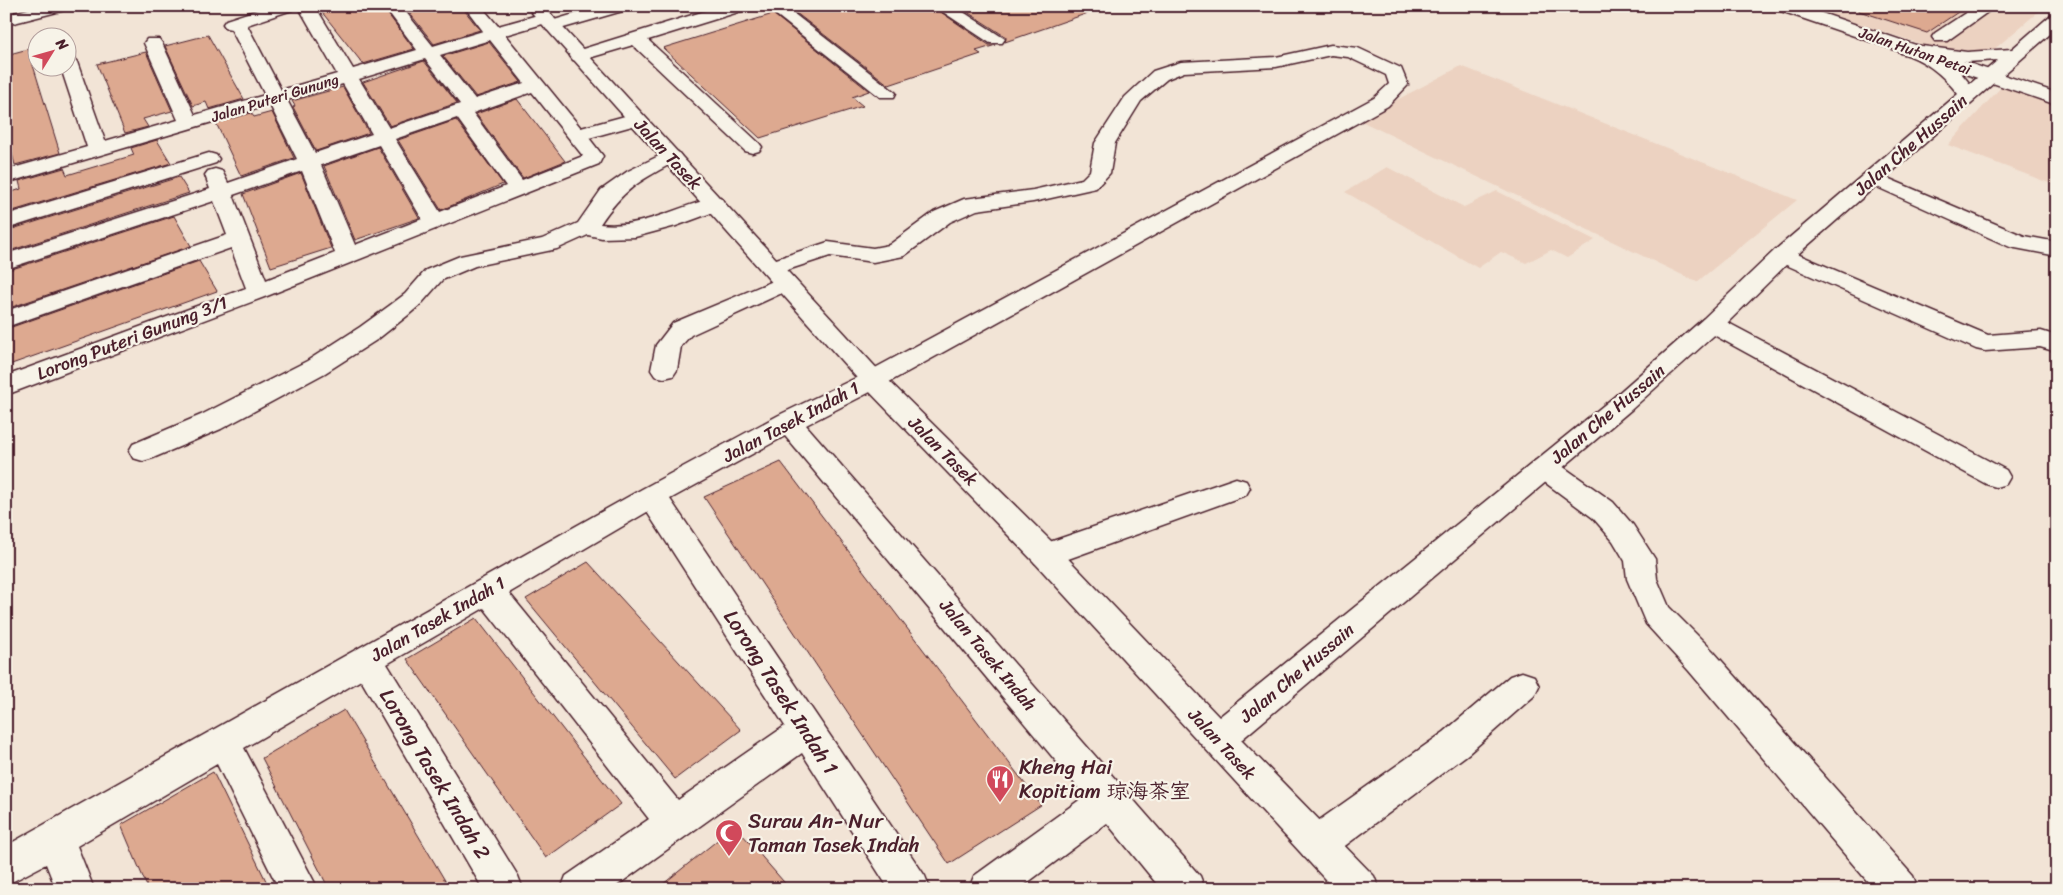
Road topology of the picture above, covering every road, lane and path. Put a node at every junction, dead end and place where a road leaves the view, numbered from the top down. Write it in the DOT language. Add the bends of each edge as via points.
graph roads {
  1 [pos="59,6"];
  2 [pos="286,6"];
  3 [pos="306,6"];
  4 [pos="392,6"];
  5 [pos="472,6"];
  6 [pos="620,6"];
  7 [pos="739,6"];
  8 [pos="773,6"];
  9 [pos="942,6"];
  10 [pos="1784,6"];
  11 [pos="1988,6"];
  12 [pos="544,17"];
  13 [pos="2057,19"];
  14 [pos="6,20"];
  15 [pos="494,33"];
  16 [pos="1941,37"];
  17 [pos="636,38"];
  18 [pos="996,39"];
  19 [pos="153,43"];
  20 [pos="1913,51"];
  21 [pos="430,52"];
  22 [pos="2015,54"];
  23 [pos="579,56"];
  24 [pos="348,76"];
  25 [pos="73,78"];
  26 [pos="535,85"];
  27 [pos="1979,86"];
  28 [pos="887,93"];
  29 [pos="275,98"];
  30 [pos="2057,99"];
  31 [pos="466,108"];
  32 [pos="2057,117"];
  33 [pos="636,118"];
  34 [pos="192,122"];
  35 [pos="576,136"];
  36 [pos="384,137"];
  37 [pos="752,147"];
  38 [pos="98,150"];
  39 [pos="670,156"];
  40 [pos="209,159"];
  41 [pos="309,162"];
  42 [pos="6,177"];
  43 [pos="1872,178"];
  44 [pos="519,190"];
  45 [pos="222,192"];
  46 [pos="714,204"];
  47 [pos="6,222"];
  48 [pos="436,223"];
  49 [pos="586,228"];
  50 [pos="239,238"];
  51 [pos="2057,249"];
  52 [pos="1783,255"];
  53 [pos="348,256"];
  54 [pos="6,262"];
  55 [pos="779,275"];
  56 [pos="259,291"];
  57 [pos="6,319"];
  58 [pos="1712,324"];
  59 [pos="2057,344"];
  60 [pos="664,370"];
  61 [pos="873,380"];
  62 [pos="6,386"];
  63 [pos="789,422"];
  64 [pos="143,451"];
  65 [pos="1545,468"];
  66 [pos="1996,477"];
  67 [pos="1236,488"];
  68 [pos="652,496"];
  69 [pos="1046,555"];
  70 [pos="488,590"];
  71 [pos="366,660"];
  72 [pos="1522,686"];
  73 [pos="806,731"];
  74 [pos="1217,739"];
  75 [pos="223,742"];
  76 [pos="1110,799"];
  77 [pos="675,824"];
  78 [pos="55,839"];
  79 [pos="1317,844"];
  80 [pos="6,867"];
  81 [pos="74,889"];
  82 [pos="299,889"];
  83 [pos="504,889"];
  84 [pos="580,889"];
  85 [pos="911,889"];
  86 [pos="988,889"];
  87 [pos="1186,889"];
  88 [pos="1360,889"];
  89 [pos="1898,889"];
  1 -- 14 [label="street"];
  2 -- 29 [label="street" via="232,24 238,25"];
  3 -- 24 [label="street"];
  4 -- 21 [label="street"];
  5 -- 15 [label="street"];
  6 -- 12 [label="street, Jalan Puteri Gunung"];
  7 -- 17 [label="street"];
  8 -- 28 [label="street"];
  9 -- 18 [label="street"];
  10 -- 20 [label="street, Jalan Hutan Petai"];
  11 -- 16 [label="street"];
  12 -- 15 [label="street, Jalan Puteri Gunung"];
  12 -- 23 [label="street, Jalan Tasek"];
  13 -- 22 [label="street, Jalan Che Hussain"];
  15 -- 21 [label="street, Jalan Puteri Gunung"];
  15 -- 26 [label="street"];
  17 -- 23 [label="street"];
  17 -- 37 [label="street"];
  19 -- 34 [label="street"];
  20 -- 22 [label="street" via="1967,57"];
  20 -- 27 [label="street, Jalan Hutan Petai"];
  20 -- 27 [label="street"];
  21 -- 24 [label="street, Jalan Puteri Gunung"];
  21 -- 31 [label="street"];
  22 -- 27 [label="street, Jalan Che Hussain"];
  23 -- 33 [label="street, Jalan Tasek"];
  24 -- 29 [label="street, Jalan Puteri Gunung"];
  24 -- 36 [label="street"];
  25 -- 38 [label="street"];
  26 -- 31 [label="street"];
  26 -- 35 [label="street"];
  27 -- 30 [label="street"];
  27 -- 32 [label="street"];
  27 -- 43 [label="street, Jalan Che Hussain"];
  29 -- 34 [label="street, Jalan Puteri Gunung"];
  29 -- 41 [label="street"];
  31 -- 36 [label="street"];
  31 -- 44 [label="street"];
  33 -- 35 [label="street"];
  33 -- 39 [label="street, Jalan Tasek"];
  34 -- 38 [label="street, Jalan Puteri Gunung"];
  34 -- 40 [label="street"];
  35 -- 44 [label="street, Lorong Puteri Gunung 3/1" via="592,160"];
  36 -- 41 [label="street"];
  36 -- 48 [label="street"];
  38 -- 42 [label="street, Jalan Puteri Gunung"];
  39 -- 46 [label="street, Jalan Tasek"];
  39 -- 49 [label="street" via="635,175 609,195"];
  40 -- 45 [label="street"];
  40 -- 47 [label="street"];
  41 -- 45 [label="street"];
  41 -- 53 [label="street"];
  43 -- 51 [label="street" via="2018,242"];
  43 -- 52 [label="street, Jalan Che Hussain"];
  44 -- 48 [label="street, Lorong Puteri Gunung 3/1"];
  45 -- 50 [label="street"];
  45 -- 54 [label="street"];
  46 -- 49 [label="street" via="671,222 625,231"];
  46 -- 55 [label="street, Jalan Tasek"];
  48 -- 53 [label="street, Lorong Puteri Gunung 3/1"];
  49 -- 64 [label="street" via="549,244 468,261 434,275 398,311 316,366 211,422"];
  50 -- 56 [label="street"];
  50 -- 57 [label="street"];
  52 -- 58 [label="street, Jalan Che Hussain"];
  52 -- 59 [label="street" via="1985,343 2041,339"];
  53 -- 56 [label="street, Lorong Puteri Gunung 3/1"];
  55 -- 60 [label="street" via="682,329 669,345"];
  55 -- 61 [label="street, Jalan Tasek"];
  55 -- 61 [label="street, Jalan Tasek Indah 1" via="828,249 873,255 896,251 942,218 972,204 1089,184 1100,173 1105,143 1134,97 1160,74 1181,67 1276,62 1331,50 1352,52 1394,72 1399,85 1380,102"];
  56 -- 62 [label="street, Lorong Puteri Gunung 3/1"];
  58 -- 65 [label="street, Jalan Che Hussain"];
  58 -- 66 [label="street"];
  61 -- 63 [label="street, Jalan Tasek Indah 1"];
  61 -- 69 [label="street, Jalan Tasek"];
  63 -- 68 [label="street, Jalan Tasek Indah 1"];
  63 -- 76 [label="street, Jalan Tasek Indah"];
  65 -- 74 [label="street, Jalan Che Hussain"];
  65 -- 89 [label="street" via="1602,510 1624,533 1640,559 1642,579 1657,615 1701,661"];
  67 -- 69 [label="street"];
  68 -- 70 [label="street, Jalan Tasek Indah 1"];
  68 -- 73 [label="street, Lorong Tasek Indah 1"];
  69 -- 74 [label="street, Jalan Tasek"];
  70 -- 71 [label="street, Jalan Tasek Indah 1"];
  70 -- 77 [label="street"];
  71 -- 75 [label="street, Jalan Tasek Indah 1"];
  71 -- 83 [label="street, Lorong Tasek Indah 2"];
  72 -- 79 [label="street" via="1456,743"];
  73 -- 77 [label="street"];
  73 -- 85 [label="street, Lorong Tasek Indah 1"];
  74 -- 79 [label="street, Jalan Tasek"];
  75 -- 78 [label="street, Jalan Tasek Indah 1"];
  75 -- 82 [label="street"];
  76 -- 86 [label="street"];
  76 -- 87 [label="street, Jalan Tasek Indah"];
  77 -- 84 [label="street"];
  78 -- 80 [label="street, Jalan Tasek Indah 1"];
  78 -- 81 [label="street"];
  79 -- 88 [label="street, Jalan Tasek"];
}
